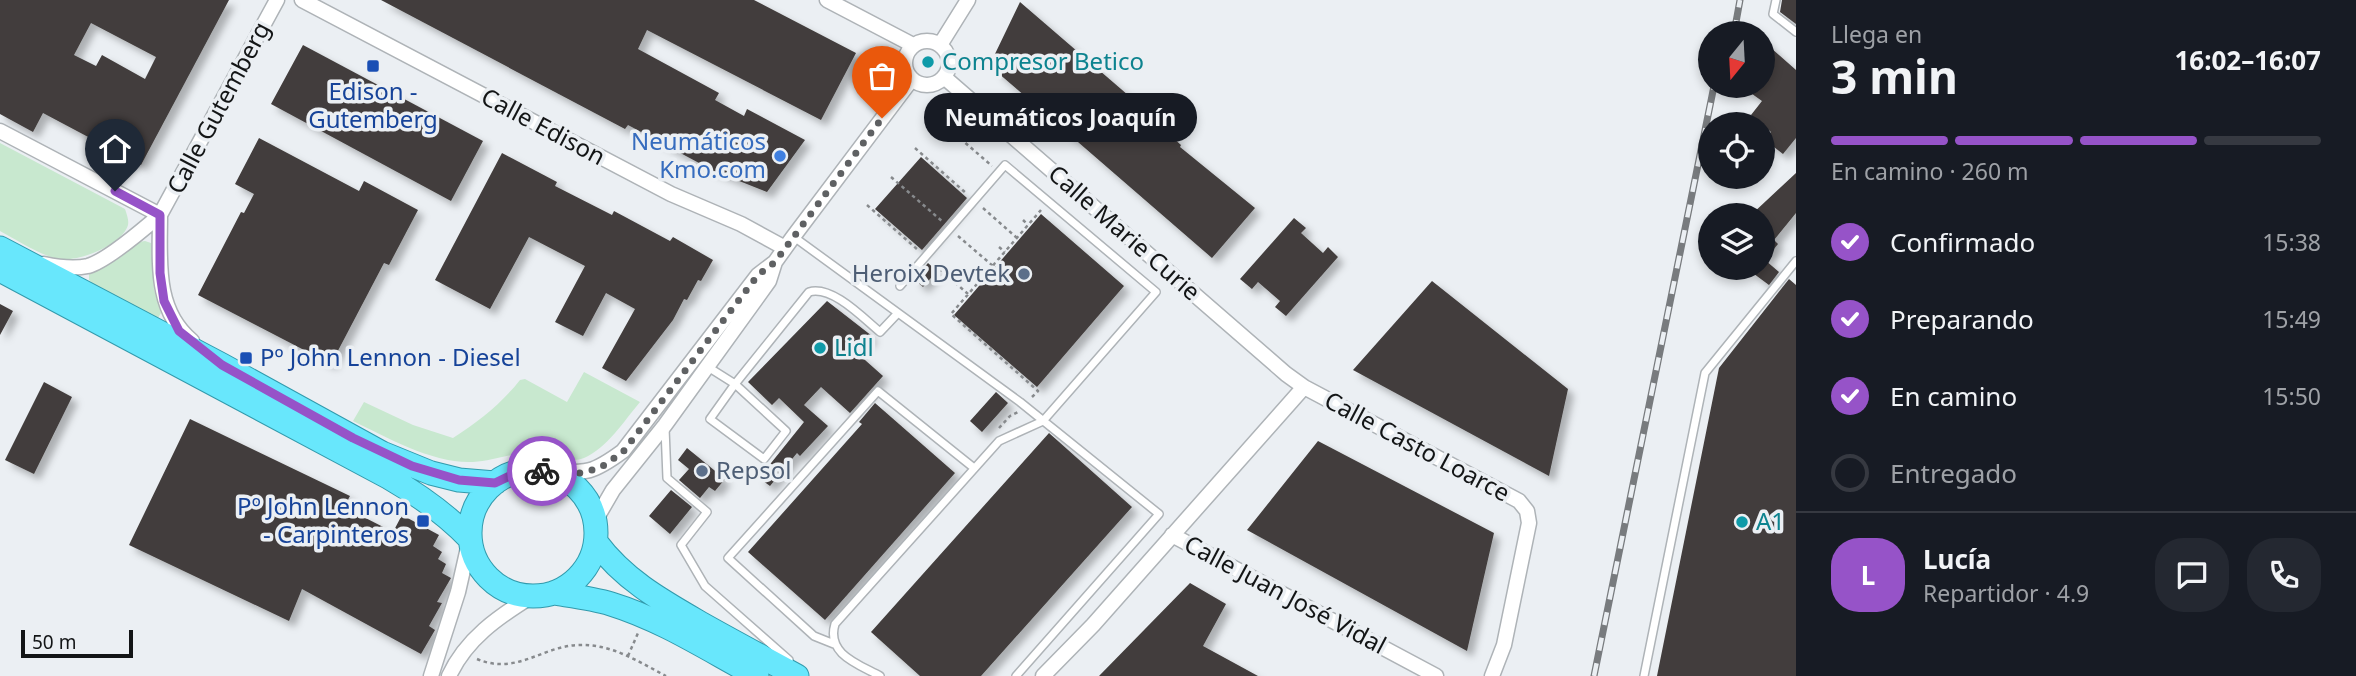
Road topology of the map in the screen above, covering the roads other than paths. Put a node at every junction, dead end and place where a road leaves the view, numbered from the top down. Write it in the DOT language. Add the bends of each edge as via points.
graph roads {
  1 [pos="277,0"];
  2 [pos="302,0"];
  3 [pos="827,0"];
  4 [pos="968,0"];
  5 [pos="1776,0"];
  6 [pos="1796,32"];
  7 [pos="914,45"];
  8 [pos="940,46"];
  9 [pos="944,77"];
  10 [pos="912,79"];
  11 [pos="0,131"];
  12 [pos="160,215"];
  13 [pos="789,242"];
  14 [pos="5,259"];
  15 [pos="1796,261"];
  16 [pos="775,262"];
  17 [pos="900,286"];
  18 [pos="898,313"];
  19 [pos="228,363"];
  20 [pos="707,367"];
  21 [pos="735,384"];
  22 [pos="1304,387"];
  23 [pos="1042,421"];
  24 [pos="665,425"];
  25 [pos="974,468"];
  26 [pos="549,472"];
  27 [pos="495,483"];
  28 [pos="596,531"];
  29 [pos="1172,535"];
  30 [pos="470,539"];
  31 [pos="542,595"];
  32 [pos="834,644"];
  33 [pos="431,676"];
  34 [pos="449,676"];
  35 [pos="757,676"];
  36 [pos="797,676"];
  37 [pos="808,676"];
  38 [pos="880,676"];
  39 [pos="1016,676"];
  40 [pos="1043,676"];
  41 [pos="1436,676"];
  42 [pos="1492,676"];
  43 [pos="1644,676"];
  1 -- 12 [label="street, Calle Gutemberg"];
  2 -- 13 [label="street, Calle Edison" via="671,194"];
  3 -- 7 [label="street"];
  4 -- 8 [label="street"];
  5 -- 6 [label="lane" via="1773,14"];
  7 -- 8 [label="street" via="927,41"];
  7 -- 10 [label="street" via="905,65"];
  8 -- 9 [label="street" via="949,60"];
  9 -- 10 [label="street" via="925,85"];
  9 -- 22 [label="street, Calle Marie Curie"];
  10 -- 13 [label="street"];
  11 -- 12 [label="street"];
  12 -- 14 [label="street" via="89,265 60,267"];
  12 -- 19 [label="street" via="164,301 179,331"];
  13 -- 16 [label="street"];
  13 -- 18 [label="lane"];
  14 -- 19 [label="highway"];
  14 -- 30 [label="highway" via="388,477 434,506"];
  15 -- 43 [label="lane" via="1705,373"];
  16 -- 20 [label="street" via="769,281"];
  16 -- 26 [label="street" via="758,275 623,452 600,468"];
  17 -- 23 [label="lane" via="1005,165 1156,292"];
  18 -- 21 [label="lane" via="880,332 832,294 809,292"];
  18 -- 23 [label="lane"];
  19 -- 27 [label="highway" via="353,438 412,466 459,480"];
  20 -- 21 [label="lane"];
  20 -- 24 [label="street"];
  21 -- 21 [label="lane" via="786,431 764,459 710,419"];
  22 -- 29 [label="street"];
  22 -- 42 [label="street, Calle Casto Loarce" via="1519,501 1527,511 1529,523 1504,645"];
  23 -- 25 [label="lane" via="999,441"];
  23 -- 39 [label="lane" via="1159,514"];
  24 -- 28 [label="street" via="612,490"];
  24 -- 37 [label="lane" via="667,478 707,512 681,545 705,586"];
  25 -- 32 [label="lane" via="835,624"];
  25 -- 32 [label="lane" via="878,391 728,558 814,636"];
  26 -- 27 [label="highway" via="520,471"];
  26 -- 28 [label="highway" via="583,495"];
  27 -- 30 [label="highway" via="477,503"];
  28 -- 31 [label="highway" via="592,557 584,571 570,585"];
  28 -- 36 [label="highway" via="607,557 629,579"];
  29 -- 40 [label="street"];
  29 -- 41 [label="street, Calle Juan José Vidal"];
  30 -- 31 [label="highway" via="480,568 491,580 508,591"];
  30 -- 33 [label="street"];
  31 -- 34 [label="street" via="500,616 475,638"];
  31 -- 35 [label="highway" via="613,604"];
  32 -- 38 [label="lane" via="840,654"];
}
